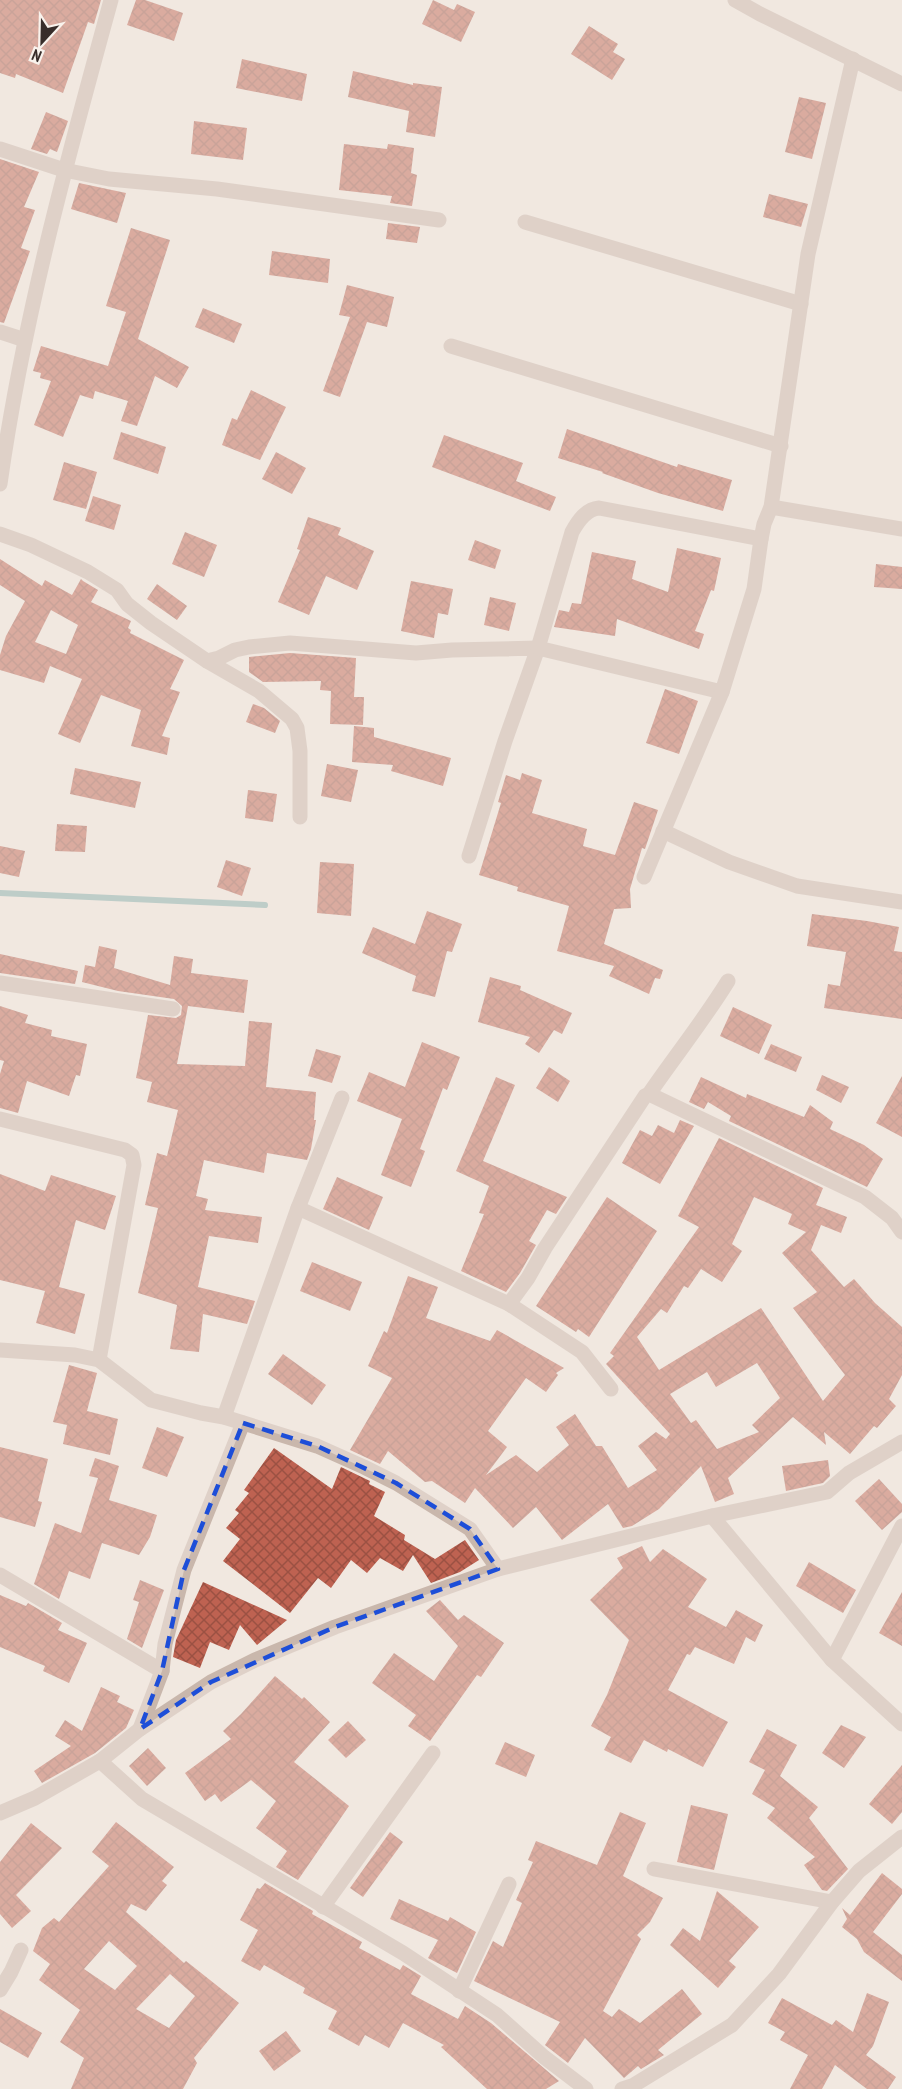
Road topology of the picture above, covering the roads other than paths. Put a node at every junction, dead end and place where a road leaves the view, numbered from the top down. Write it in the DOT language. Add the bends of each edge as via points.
graph roads {
  1 [pos="111,0"];
  2 [pos="735,0"];
  3 [pos="853,58"];
  4 [pos="900,78"];
  5 [pos="0,149"];
  6 [pos="64,170"];
  7 [pos="439,220"];
  8 [pos="525,222"];
  9 [pos="801,304"];
  10 [pos="0,332"];
  11 [pos="26,340"];
  12 [pos="451,346"];
  13 [pos="781,446"];
  14 [pos="0,484"];
  15 [pos="771,507"];
  16 [pos="902,529"];
  17 [pos="0,534"];
  18 [pos="761,539"];
  19 [pos="538,648"];
  20 [pos="207,661"];
  21 [pos="722,692"];
  22 [pos="300,817"];
  23 [pos="663,831"];
  24 [pos="469,856"];
  25 [pos="644,877"];
  26 [pos="902,902"];
  27 [pos="728,981"];
  28 [pos="0,983"];
  29 [pos="173,1009"];
  30 [pos="649,1094"];
  31 [pos="342,1098"];
  32 [pos="0,1119"];
  33 [pos="298,1208"];
  34 [pos="902,1232"];
  35 [pos="509,1304"];
  36 [pos="0,1350"];
  37 [pos="99,1360"];
  38 [pos="611,1389"];
  39 [pos="224,1417"];
  40 [pos="243,1423"];
  41 [pos="902,1442"];
  42 [pos="712,1516"];
  43 [pos="902,1526"];
  44 [pos="498,1569"];
  45 [pos="0,1575"];
  46 [pos="831,1660"];
  47 [pos="162,1671"];
  48 [pos="902,1724"];
  49 [pos="140,1729"];
  50 [pos="434,1753"];
  51 [pos="100,1761"];
  52 [pos="0,1813"];
  53 [pos="902,1837"];
  54 [pos="654,1869"];
  55 [pos="509,1884"];
  56 [pos="832,1902"];
  57 [pos="323,1907"];
  58 [pos="21,1950"];
  59 [pos="0,1990"];
  60 [pos="459,1991"];
  61 [pos="632,2088"];
  62 [pos="586,2089"];
  1 -- 6 [label="street"];
  2 -- 3 [label="street"];
  3 -- 4 [label="street"];
  3 -- 9 [label="street" via="808,254"];
  5 -- 6 [label="street"];
  6 -- 7 [label="street"];
  6 -- 11 [label="street"];
  8 -- 9 [label="street"];
  9 -- 13 [label="street"];
  10 -- 11 [label="street"];
  11 -- 14 [label="street"];
  12 -- 13 [label="street"];
  13 -- 15 [label="street"];
  15 -- 16 [label="street"];
  15 -- 18 [label="street"];
  17 -- 20 [label="street" via="88,572"];
  18 -- 19 [label="street" via="593,508 572,532"];
  18 -- 21 [label="street" via="754,589"];
  19 -- 20 [label="street" via="416,653 290,643 235,650"];
  19 -- 21 [label="street"];
  19 -- 24 [label="street"];
  20 -- 22 [label="street" via="259,691 292,719 300,751"];
  21 -- 23 [label="street"];
  23 -- 25 [label="street"];
  23 -- 26 [label="street" via="729,862 797,886"];
  27 -- 30 [label="street"];
  28 -- 29 [label="street"];
  30 -- 34 [label="street" via="865,1197 892,1218"];
  30 -- 35 [label="street"];
  31 -- 33 [label="street"];
  32 -- 37 [label="street" via="132,1155 134,1165"];
  33 -- 35 [label="street"];
  33 -- 39 [label="street"];
  35 -- 38 [label="street" via="582,1352"];
  36 -- 37 [label="street"];
  37 -- 39 [label="street" via="151,1400"];
  39 -- 40 [label="street"];
  40 -- 44 [label="street" via="317,1446 396,1483 470,1529"];
  40 -- 47 [label="street" via="184,1569"];
  41 -- 42 [label="street" via="849,1473 827,1492"];
  42 -- 44 [label="street"];
  42 -- 46 [label="street"];
  43 -- 46 [label="street"];
  44 -- 49 [label="street" via="334,1627 255,1660 210,1682"];
  45 -- 47 [label="street"];
  46 -- 48 [label="street"];
  47 -- 49 [label="street"];
  49 -- 51 [label="street"];
  50 -- 57 [label="street"];
  51 -- 52 [label="street"];
  51 -- 57 [label="street" via="142,1799"];
  53 -- 56 [label="street" via="859,1871"];
  54 -- 56 [label="street"];
  55 -- 60 [label="street"];
  56 -- 61 [label="street" via="779,1974 732,2025"];
  57 -- 60 [label="street"];
  58 -- 59 [label="street"];
  60 -- 62 [label="street" via="498,2015"];
}
